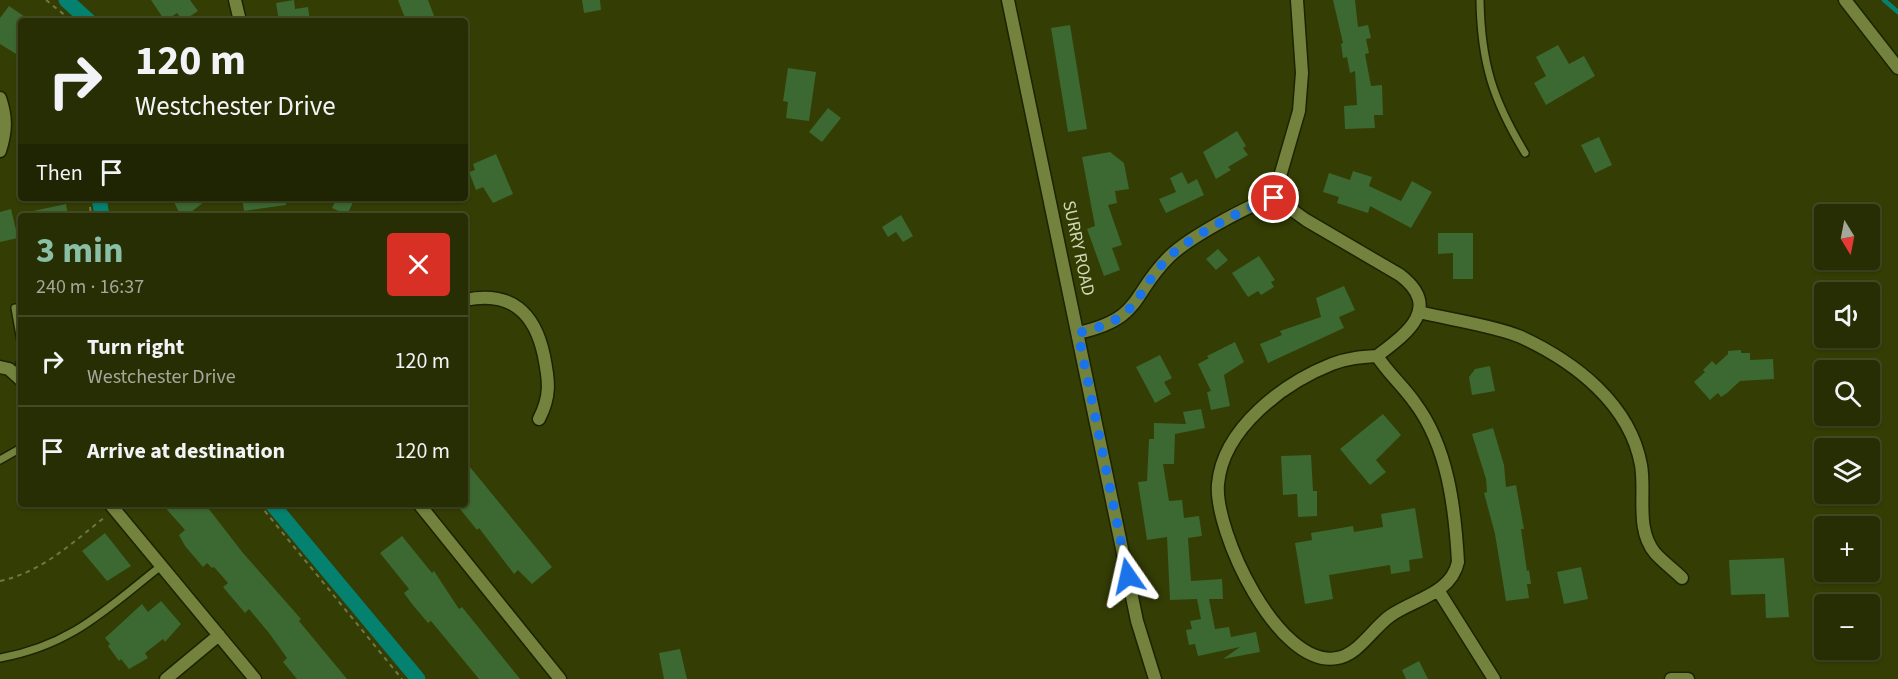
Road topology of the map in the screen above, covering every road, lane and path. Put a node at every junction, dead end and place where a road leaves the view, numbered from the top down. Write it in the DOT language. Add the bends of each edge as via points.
graph roads {
  1 [pos="46,0"];
  2 [pos="235,0"];
  3 [pos="1008,0"];
  4 [pos="1297,0"];
  5 [pos="1480,0"];
  6 [pos="1845,0"];
  7 [pos="68,18"];
  8 [pos="239,18"];
  9 [pos="1898,69"];
  10 [pos="0,98"];
  11 [pos="0,151"];
  12 [pos="1525,153"];
  13 [pos="1274,198"];
  14 [pos="468,300"];
  15 [pos="15,308"];
  16 [pos="1419,312"];
  17 [pos="18,324"];
  18 [pos="1078,333"];
  19 [pos="1377,356"];
  20 [pos="0,367"];
  21 [pos="18,376"];
  22 [pos="539,419"];
  23 [pos="18,450"];
  24 [pos="0,460"];
  25 [pos="112,507"];
  26 [pos="261,507"];
  27 [pos="421,507"];
  28 [pos="161,566"];
  29 [pos="1682,578"];
  30 [pos="0,582"];
  31 [pos="1438,590"];
  32 [pos="219,635"];
  33 [pos="0,658"];
  34 [pos="166,679"];
  35 [pos="255,679"];
  36 [pos="402,679"];
  37 [pos="560,679"];
  38 [pos="1155,679"];
  39 [pos="1494,679"];
  40 [pos="1671,679"];
  41 [pos="1688,679"];
  1 -- 7 [label="path"];
  2 -- 8 [label="street"];
  3 -- 18 [label="street, SURRY ROAD"];
  4 -- 13 [label="street" via="1302,74 1299,111"];
  5 -- 12 [label="lane" via="1486,65 1502,114"];
  6 -- 9 [label="street"];
  10 -- 11 [label="street" via="5,132"];
  13 -- 16 [label="street" via="1407,280 1417,295"];
  13 -- 18 [label="street" via="1182,247 1170,256 1125,314 1099,328"];
  14 -- 22 [label="street" via="493,298 512,303 539,333 548,376 548,402"];
  15 -- 17 [label="lane"];
  16 -- 19 [label="street" via="1409,331"];
  16 -- 29 [label="street" via="1520,336 1584,374 1623,415 1636,442 1644,533 1655,552"];
  18 -- 38 [label="street, SURRY ROAD" via="1137,621"];
  19 -- 31 [label="street" via="1428,423 1445,470 1458,562 1453,578"];
  19 -- 31 [label="street" via="1352,358 1318,370 1288,387 1258,412 1229,447 1222,462 1218,487 1222,514 1247,578 1266,613 1293,644 1315,657 1338,658 1349,654 1389,617"];
  20 -- 21 [label="street"];
  23 -- 24 [label="lane"];
  25 -- 28 [label="street"];
  25 -- 30 [label="path" via="49,561"];
  26 -- 36 [label="path"];
  27 -- 37 [label="street"];
  28 -- 32 [label="street"];
  28 -- 33 [label="lane" via="73,634 45,647"];
  31 -- 39 [label="street"];
  32 -- 34 [label="street"];
  32 -- 35 [label="street"];
  40 -- 41 [label="street"];
}
